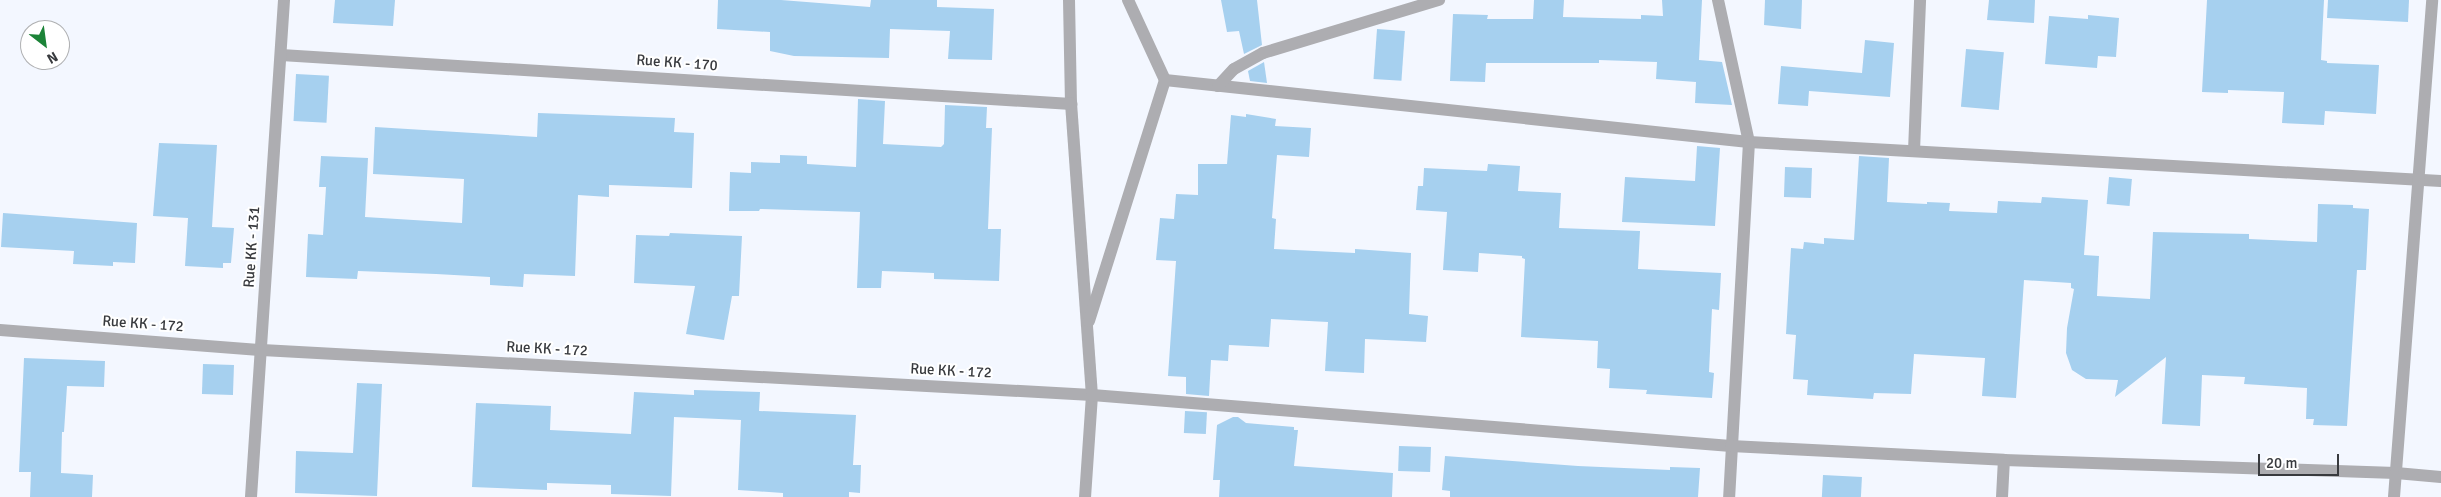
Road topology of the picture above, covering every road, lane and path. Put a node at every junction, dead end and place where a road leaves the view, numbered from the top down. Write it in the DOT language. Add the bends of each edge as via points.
graph roads {
  1 [pos="284,0"];
  2 [pos="1069,0"];
  3 [pos="1128,0"];
  4 [pos="1439,0"];
  5 [pos="1718,0"];
  6 [pos="1920,0"];
  7 [pos="2432,0"];
  8 [pos="281,55"];
  9 [pos="1165,80"];
  10 [pos="1218,86"];
  11 [pos="1071,104"];
  12 [pos="1749,142"];
  13 [pos="1914,151"];
  14 [pos="2418,180"];
  15 [pos="2441,181"];
  16 [pos="1087,328"];
  17 [pos="0,330"];
  18 [pos="262,350"];
  19 [pos="1092,396"];
  20 [pos="1731,446"];
  21 [pos="2004,460"];
  22 [pos="2396,473"];
  23 [pos="2441,477"];
  24 [pos="251,497"];
  25 [pos="1085,497"];
  26 [pos="1729,497"];
  27 [pos="2002,497"];
  28 [pos="2394,497"];
  1 -- 8 [label="street, Rue KK - 131"];
  2 -- 11 [label="street"];
  3 -- 9 [label="street"];
  4 -- 10 [label="street" via="1263,53 1234,68"];
  5 -- 12 [label="street"];
  6 -- 13 [label="street"];
  7 -- 14 [label="street"];
  8 -- 11 [label="street, Rue KK - 170"];
  8 -- 18 [label="street, Rue KK - 131"];
  9 -- 10 [label="street"];
  9 -- 16 [label="street"];
  10 -- 12 [label="street"];
  11 -- 16 [label="street"];
  12 -- 13 [label="street"];
  12 -- 20 [label="street"];
  13 -- 14 [label="street"];
  14 -- 15 [label="street"];
  14 -- 22 [label="street"];
  16 -- 19 [label="street"];
  17 -- 18 [label="street, Rue KK - 172"];
  18 -- 19 [label="street, Rue KK - 172"];
  18 -- 24 [label="street, Rue KK - 131"];
  19 -- 20 [label="street, Rue KK - 172"];
  19 -- 25 [label="street"];
  20 -- 21 [label="street, Rue KK - 172"];
  20 -- 26 [label="street"];
  21 -- 22 [label="street, Rue KK - 172"];
  21 -- 27 [label="street"];
  22 -- 23 [label="street, Rue KK - 172"];
  22 -- 28 [label="street"];
}
